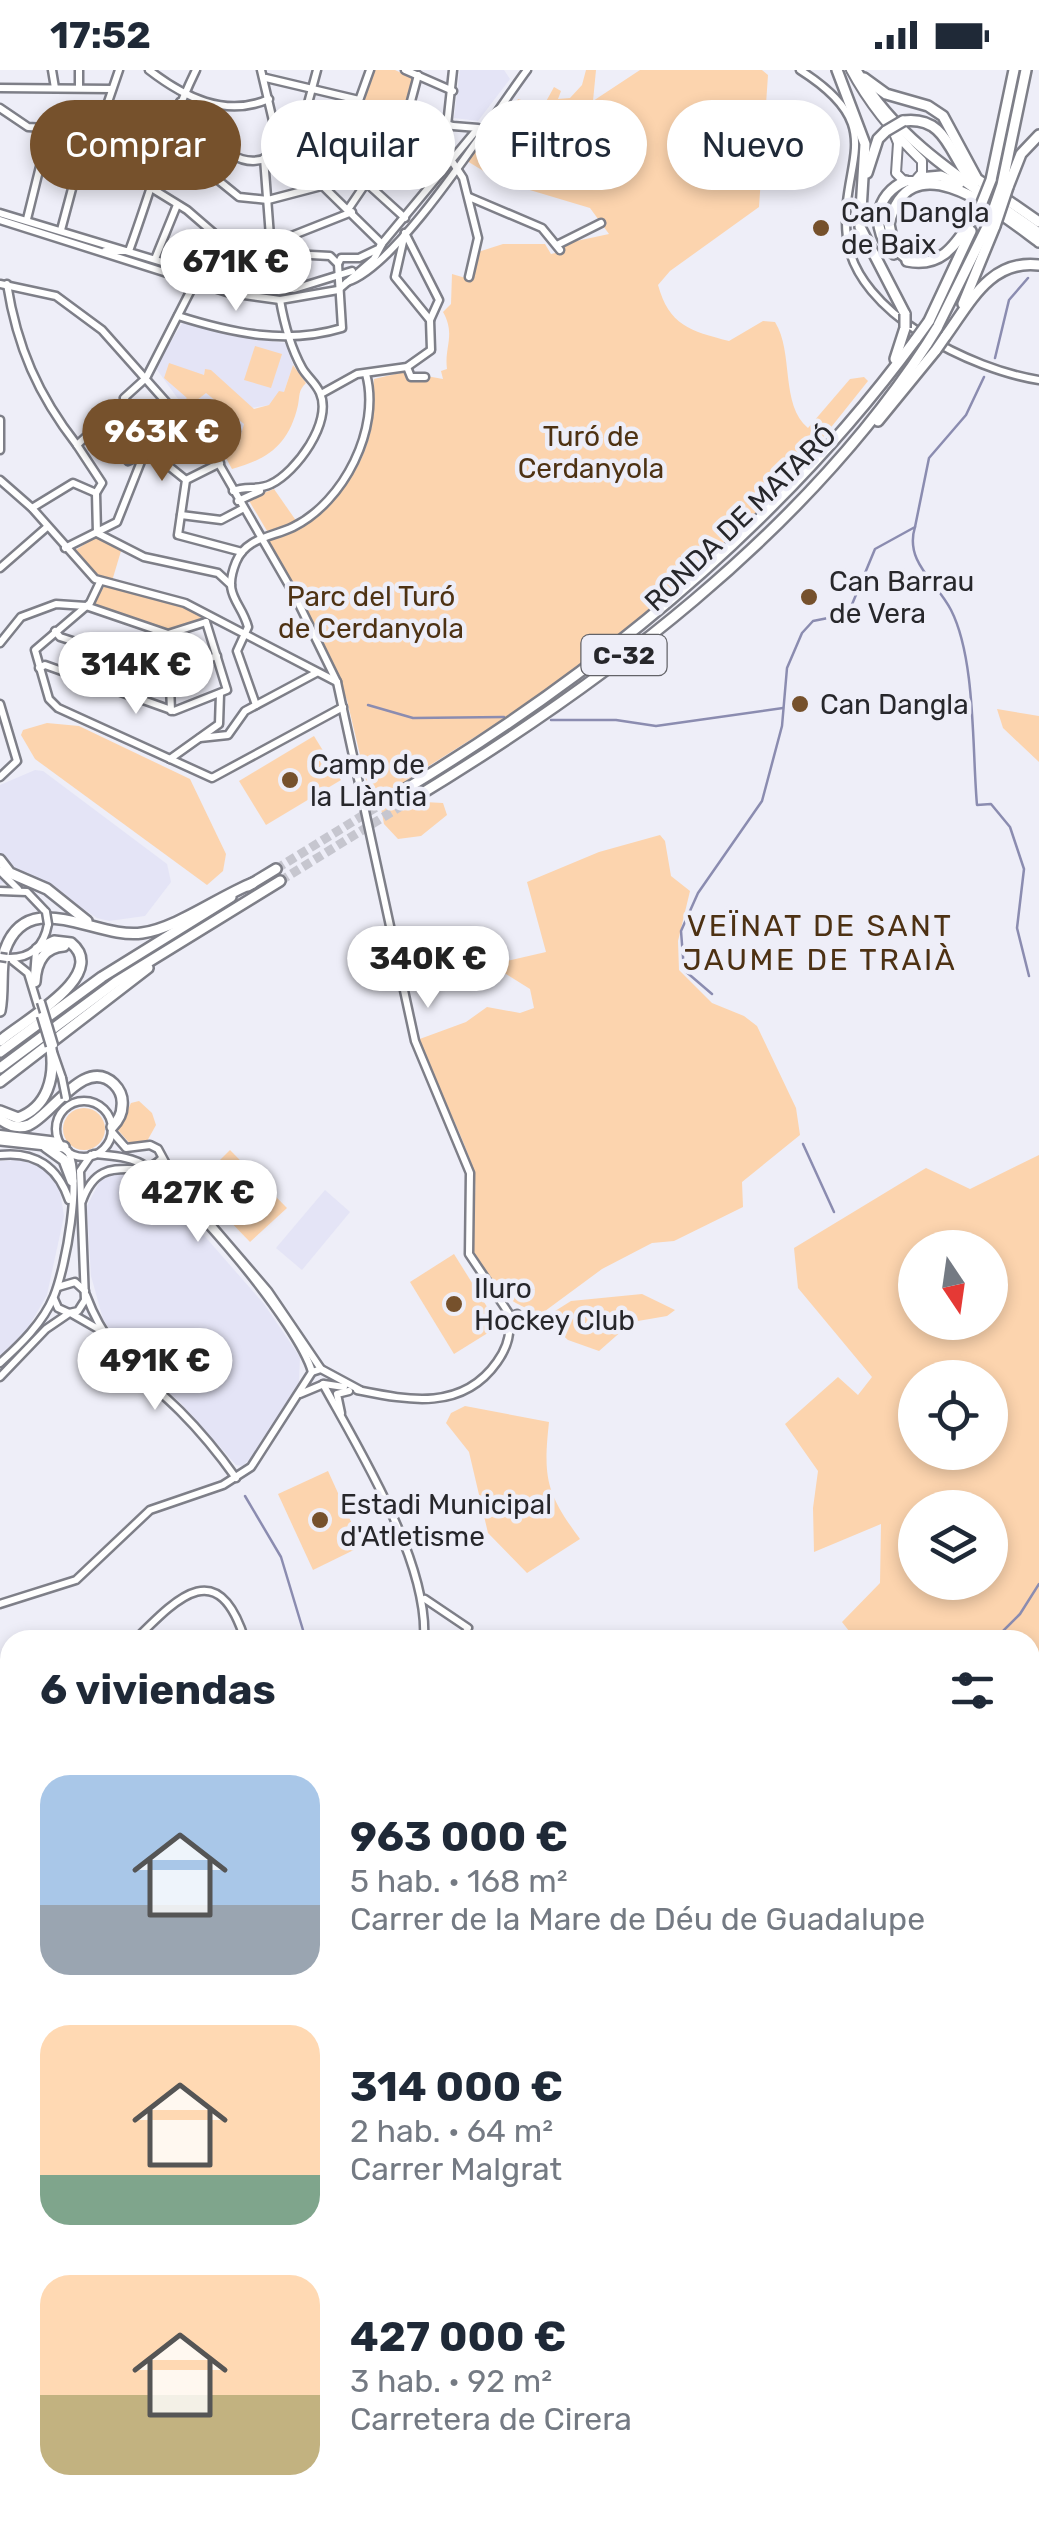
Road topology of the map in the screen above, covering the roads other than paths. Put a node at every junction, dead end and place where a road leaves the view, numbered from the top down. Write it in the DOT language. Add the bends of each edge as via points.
graph roads {
  1 [pos="52,70"];
  2 [pos="79,70"];
  3 [pos="119,70"];
  4 [pos="149,70"];
  5 [pos="196,70"];
  6 [pos="317,70"];
  7 [pos="370,70"];
  8 [pos="405,70"];
  9 [pos="454,70"];
  10 [pos="527,70"];
  11 [pos="800,70"];
  12 [pos="837,70"];
  13 [pos="855,70"];
  14 [pos="1014,70"];
  15 [pos="1026,70"];
  16 [pos="263,74"];
  17 [pos="418,75"];
  18 [pos="0,88"];
  19 [pos="54,88"];
  20 [pos="79,88"];
  21 [pos="112,88"];
  22 [pos="312,88"];
  23 [pos="453,91"];
  24 [pos="182,99"];
  25 [pos="269,99"];
  26 [pos="108,100"];
  27 [pos="309,100"];
  28 [pos="359,100"];
  29 [pos="412,100"];
  30 [pos="452,100"];
  31 [pos="505,100"];
  32 [pos="0,108"];
  33 [pos="455,126"];
  34 [pos="463,127"];
  35 [pos="30,128"];
  36 [pos="475,128"];
  37 [pos="889,129"];
  38 [pos="475,134"];
  39 [pos="1039,135"];
  40 [pos="470,138"];
  41 [pos="475,141"];
  42 [pos="455,152"];
  43 [pos="467,153"];
  44 [pos="914,154"];
  45 [pos="455,156"];
  46 [pos="261,158"];
  47 [pos="898,160"];
  48 [pos="455,170"];
  49 [pos="919,178"];
  50 [pos="906,181"];
  51 [pos="1005,186"];
  52 [pos="33,190"];
  53 [pos="72,190"];
  54 [pos="152,190"];
  55 [pos="154,190"];
  56 [pos="229,190"];
  57 [pos="267,190"];
  58 [pos="309,190"];
  59 [pos="330,190"];
  60 [pos="362,190"];
  61 [pos="374,190"];
  62 [pos="427,190"];
  63 [pos="430,190"];
  64 [pos="468,196"];
  65 [pos="268,200"];
  66 [pos="176,205"];
  67 [pos="987,205"];
  68 [pos="350,210"];
  69 [pos="0,212"];
  70 [pos="405,218"];
  71 [pos="26,219"];
  72 [pos="0,220"];
  73 [pos="1039,222"];
  74 [pos="601,223"];
  75 [pos="991,225"];
  76 [pos="61,230"];
  77 [pos="405,232"];
  78 [pos="1039,233"];
  79 [pos="217,238"];
  80 [pos="866,242"];
  81 [pos="1039,242"];
  82 [pos="80,246"];
  83 [pos="380,246"];
  84 [pos="271,249"];
  85 [pos="129,251"];
  86 [pos="155,258"];
  87 [pos="910,261"];
  88 [pos="338,264"];
  89 [pos="1039,265"];
  90 [pos="201,274"];
  91 [pos="469,277"];
  92 [pos="334,280"];
  93 [pos="196,282"];
  94 [pos="346,283"];
  95 [pos="4,284"];
  96 [pos="274,289"];
  97 [pos="335,291"];
  98 [pos="280,300"];
  99 [pos="178,316"];
  100 [pos="430,320"];
  101 [pos="933,324"];
  102 [pos="954,325"];
  103 [pos="289,337"];
  104 [pos="932,347"];
  105 [pos="407,367"];
  106 [pos="366,374"];
  107 [pos="425,377"];
  108 [pos="146,378"];
  109 [pos="1039,380"];
  110 [pos="321,394"];
  111 [pos="0,420"];
  112 [pos="78,446"];
  113 [pos="0,450"];
  114 [pos="150,451"];
  115 [pos="142,458"];
  116 [pos="128,461"];
  117 [pos="220,464"];
  118 [pos="136,474"];
  119 [pos="0,480"];
  120 [pos="186,480"];
  121 [pos="233,491"];
  122 [pos="96,493"];
  123 [pos="779,500"];
  124 [pos="240,505"];
  125 [pos="32,508"];
  126 [pos="180,515"];
  127 [pos="47,527"];
  128 [pos="97,533"];
  129 [pos="260,538"];
  130 [pos="65,548"];
  131 [pos="242,552"];
  132 [pos="0,568"];
  133 [pos="100,582"];
  134 [pos="232,585"];
  135 [pos="86,606"];
  136 [pos="207,619"];
  137 [pos="55,631"];
  138 [pos="168,634"];
  139 [pos="245,635"];
  140 [pos="0,643"];
  141 [pos="217,656"];
  142 [pos="39,668"];
  143 [pos="169,672"];
  144 [pos="316,673"];
  145 [pos="337,682"];
  146 [pos="223,693"];
  147 [pos="0,704"];
  148 [pos="256,705"];
  149 [pos="343,707"];
  150 [pos="171,710"];
  151 [pos="200,738"];
  152 [pos="170,759"];
  153 [pos="0,777"];
  154 [pos="404,790"];
  155 [pos="410,800"];
  156 [pos="0,860"];
  157 [pos="276,868"];
  158 [pos="0,872"];
  159 [pos="280,880"];
  160 [pos="253,883"];
  161 [pos="19,890"];
  162 [pos="0,891"];
  163 [pos="241,905"];
  164 [pos="97,929"];
  165 [pos="37,949"];
  166 [pos="5,958"];
  167 [pos="22,961"];
  168 [pos="36,982"];
  169 [pos="58,995"];
  170 [pos="39,1004"];
  171 [pos="0,1011"];
  172 [pos="0,1042"];
  173 [pos="52,1047"];
  174 [pos="0,1052"];
  175 [pos="0,1068"];
  176 [pos="63,1077"];
  177 [pos="0,1085"];
  178 [pos="100,1106"];
  179 [pos="0,1111"];
  180 [pos="0,1119"];
  181 [pos="57,1126"];
  182 [pos="112,1129"];
  183 [pos="0,1137"];
  184 [pos="34,1144"];
  185 [pos="64,1146"];
  186 [pos="0,1155"];
  187 [pos="92,1155"];
  188 [pos="161,1159"];
  189 [pos="147,1167"];
  190 [pos="72,1181"];
  191 [pos="70,1206"];
  192 [pos="80,1206"];
  193 [pos="55,1294"];
  194 [pos="85,1294"];
  195 [pos="70,1313"];
  196 [pos="101,1332"];
  197 [pos="0,1363"];
  198 [pos="311,1374"];
  199 [pos="0,1377"];
  200 [pos="322,1380"];
  201 [pos="360,1390"];
  202 [pos="295,1398"];
  203 [pos="346,1429"];
  204 [pos="236,1478"];
  205 [pos="424,1598"];
  206 [pos="0,1604"];
  207 [pos="144,1630"];
  208 [pos="242,1630"];
  209 [pos="424,1630"];
  210 [pos="467,1630"];
  1 -- 19 [label="street"];
  2 -- 20 [label="street"];
  3 -- 21 [label="street"];
  4 -- 24 [label="street"];
  5 -- 24 [label="street"];
  6 -- 22 [label="street"];
  7 -- 28 [label="street"];
  8 -- 17 [label="street"];
  9 -- 23 [label="street"];
  10 -- 31 [label="street"];
  11 -- 109 [label="street" via="834,97 854,136 846,237 872,289 951,353"];
  12 -- 80 [label="highway" via="865,144 858,202"];
  13 -- 37 [label="main road"];
  13 -- 67 [label="highway" via="906,133"];
  13 -- 73 [label="highway" via="886,94 943,116 972,173"];
  14 -- 67 [label="highway, bridge"];
  15 -- 51 [label="highway"];
  16 -- 22 [label="street"];
  16 -- 25 [label="street"];
  17 -- 23 [label="street"];
  17 -- 29 [label="street"];
  18 -- 19 [label="street"];
  19 -- 20 [label="street"];
  20 -- 21 [label="street"];
  21 -- 26 [label="street"];
  22 -- 27 [label="street"];
  22 -- 28 [label="street"];
  23 -- 30 [label="street"];
  24 -- 25 [label="street" via="238,108"];
  24 -- 46 [label="street" via="225,153 244,161"];
  32 -- 35 [label="street"];
  33 -- 34 [label="street"];
  34 -- 36 [label="street"];
  34 -- 40 [label="street"];
  37 -- 44 [label="main road"];
  37 -- 47 [label="main road"];
  37 -- 67 [label="highway, bridge" via="904,121 938,129"];
  37 -- 80 [label="highway" via="874,150 862,199"];
  38 -- 40 [label="street"];
  39 -- 51 [label="highway"];
  40 -- 42 [label="street"];
  40 -- 43 [label="street"];
  41 -- 43 [label="street"];
  43 -- 45 [label="street"];
  44 -- 47 [label="main road"];
  44 -- 49 [label="main road" via="923,165"];
  47 -- 50 [label="main road" via="896,173"];
  48 -- 64 [label="street"];
  49 -- 50 [label="main road"];
  49 -- 67 [label="highway" via="950,179"];
  50 -- 87 [label="highway" via="890,191 878,220 886,246"];
  51 -- 75 [label="highway, bridge"];
  52 -- 71 [label="street"];
  53 -- 76 [label="street"];
  54 -- 85 [label="street"];
  55 -- 66 [label="street"];
  56 -- 65 [label="street"];
  57 -- 65 [label="street"];
  58 -- 65 [label="street"];
  59 -- 68 [label="street"];
  60 -- 68 [label="street"];
  61 -- 70 [label="street"];
  62 -- 70 [label="street"];
  63 -- 77 [label="street"];
  64 -- 74 [label="street" via="524,218 550,234 558,248"];
  64 -- 91 [label="street" via="478,238"];
  65 -- 84 [label="street"];
  66 -- 79 [label="street"];
  66 -- 86 [label="street"];
  67 -- 78 [label="highway"];
  67 -- 81 [label="highway"];
  67 -- 87 [label="highway" via="948,253 927,263"];
  67 -- 87 [label="highway" via="950,186 909,193 891,215 888,232"];
  67 -- 101 [label="highway"];
  68 -- 83 [label="street"];
  68 -- 84 [label="street"];
  69 -- 71 [label="street"];
  70 -- 83 [label="street"];
  71 -- 76 [label="street"];
  72 -- 82 [label="street"];
  75 -- 101 [label="highway"];
  75 -- 102 [label="highway"];
  76 -- 85 [label="street"];
  77 -- 94 [label="street" via="370,269"];
  77 -- 100 [label="street" via="439,300"];
  77 -- 100 [label="street" via="395,277"];
  79 -- 84 [label="street"];
  79 -- 90 [label="street"];
  80 -- 123 [label="highway, bridge" via="905,314 898,355"];
  82 -- 85 [label="street"];
  82 -- 93 [label="street"];
  83 -- 88 [label="street"];
  83 -- 92 [label="street"];
  83 -- 94 [label="street"];
  84 -- 88 [label="street" via="330,256"];
  84 -- 96 [label="street"];
  85 -- 86 [label="street"];
  86 -- 90 [label="street"];
  88 -- 92 [label="street"];
  89 -- 102 [label="highway" via="995,274"];
  90 -- 96 [label="street"];
  92 -- 94 [label="street"];
  92 -- 96 [label="street"];
  92 -- 97 [label="street"];
  93 -- 98 [label="street"];
  93 -- 99 [label="street"];
  94 -- 97 [label="street"];
  95 -- 108 [label="street" via="71,304"];
  95 -- 112 [label="street" via="24,360"];
  97 -- 98 [label="street"];
  97 -- 103 [label="street" via="342,328"];
  98 -- 103 [label="street"];
  99 -- 103 [label="street" via="234,332"];
  99 -- 108 [label="street"];
  100 -- 105 [label="street" via="432,347"];
  101 -- 104 [label="highway, bridge"];
  101 -- 123 [label="highway, RONDA DE MATARÓ / C-32, bridge"];
  102 -- 104 [label="highway, bridge"];
  103 -- 110 [label="street"];
  104 -- 155 [label="highway, RONDA DE MATARÓ / C-32" via="883,416 642,642 558,706"];
  105 -- 106 [label="street"];
  105 -- 107 [label="street" via="410,376"];
  106 -- 110 [label="street"];
  106 -- 129 [label="street" via="368,420 342,480 306,519"];
  108 -- 114 [label="street" via="124,398 152,438"];
  108 -- 117 [label="street"];
  110 -- 121 [label="street" via="313,436 287,474 266,487"];
  110 -- 124 [label="street" via="324,416 304,458 276,486"];
  111 -- 113 [label="street"];
  112 -- 116 [label="street" via="100,424"];
  112 -- 122 [label="street" via="102,480"];
  114 -- 115 [label="street"];
  114 -- 120 [label="street"];
  115 -- 116 [label="street"];
  115 -- 118 [label="street"];
  116 -- 118 [label="street"];
  117 -- 120 [label="street"];
  117 -- 121 [label="street"];
  118 -- 128 [label="street" via="117,522"];
  119 -- 125 [label="street"];
  120 -- 126 [label="street"];
  121 -- 124 [label="street"];
  122 -- 125 [label="street" via="73,482"];
  122 -- 128 [label="street"];
  123 -- 154 [label="highway, RONDA DE MATARÓ / C-32" via="704,572 552,695"];
  124 -- 126 [label="street" via="220,520"];
  124 -- 129 [label="street"];
  125 -- 127 [label="street"];
  126 -- 131 [label="street" via="178,534"];
  127 -- 130 [label="street"];
  127 -- 132 [label="street"];
  128 -- 130 [label="street"];
  128 -- 134 [label="street" via="144,557 218,573"];
  129 -- 131 [label="street"];
  129 -- 145 [label="street"];
  130 -- 133 [label="street"];
  131 -- 134 [label="street"];
  133 -- 135 [label="street"];
  133 -- 136 [label="street" via="176,599"];
  134 -- 139 [label="street"];
  135 -- 137 [label="street"];
  135 -- 138 [label="street"];
  135 -- 140 [label="street" via="36,609"];
  136 -- 138 [label="street"];
  136 -- 139 [label="street"];
  136 -- 141 [label="street"];
  137 -- 142 [label="street" via="37,646"];
  137 -- 143 [label="street"];
  138 -- 143 [label="street"];
  139 -- 144 [label="street"];
  139 -- 148 [label="street" via="237,651"];
  141 -- 143 [label="street"];
  141 -- 146 [label="street"];
  142 -- 150 [label="street"];
  142 -- 152 [label="street" via="50,703"];
  143 -- 150 [label="street"];
  144 -- 145 [label="street"];
  144 -- 148 [label="street"];
  145 -- 149 [label="street"];
  146 -- 150 [label="street"];
  146 -- 151 [label="street" via="222,718"];
  147 -- 153 [label="street" via="18,762"];
  148 -- 151 [label="street" via="228,736"];
  149 -- 152 [label="street" via="212,778"];
  149 -- 201 [label="street" via="416,1041 470,1173 468,1254 510,1315 522,1320 511,1327 494,1366 466,1390 424,1401"];
  151 -- 152 [label="street"];
  156 -- 164 [label="highway"];
  157 -- 160 [label="highway"];
  158 -- 161 [label="street"];
  159 -- 163 [label="highway"];
  160 -- 164 [label="highway" via="156,930"];
  160 -- 174 [label="highway" via="126,960"];
  161 -- 162 [label="street"];
  161 -- 165 [label="street, bridge" via="42,905 47,920"];
  163 -- 175 [label="highway" via="116,982"];
  163 -- 177 [label="highway" via="62,1031"];
  164 -- 171 [label="highway" via="56,916 21,927 4,952"];
  165 -- 167 [label="street"];
  165 -- 168 [label="street"];
  165 -- 169 [label="highway" via="63,940 81,956 80,975"];
  166 -- 167 [label="street"];
  167 -- 170 [label="street"];
  168 -- 169 [label="highway" via="46,952 69,948 78,967"];
  168 -- 170 [label="street"];
  169 -- 172 [label="highway"];
  170 -- 173 [label="street, bridge"];
  173 -- 176 [label="street"];
  173 -- 179 [label="highway" via="52,1076 38,1104 18,1118"];
  176 -- 178 [label="street, bridge" via="74,1094"];
  176 -- 181 [label="street, bridge" via="66,1098"];
  178 -- 181 [label="street" via="73,1104"];
  178 -- 182 [label="street"];
  180 -- 182 [label="highway" via="28,1125 81,1082 99,1077 122,1096"];
  181 -- 185 [label="street"];
  182 -- 187 [label="street" via="106,1146"];
  182 -- 188 [label="street" via="126,1148 156,1147"];
  183 -- 184 [label="highway"];
  183 -- 185 [label="street"];
  184 -- 185 [label="highway"];
  184 -- 190 [label="highway" via="62,1157"];
  185 -- 187 [label="street"];
  185 -- 190 [label="street" via="74,1167"];
  186 -- 191 [label="street" via="44,1162"];
  187 -- 189 [label="street"];
  187 -- 192 [label="street" via="81,1166"];
  188 -- 189 [label="street"];
  188 -- 200 [label="street" via="276,1302"];
  189 -- 192 [label="street" via="102,1173"];
  189 -- 198 [label="street" via="274,1306"];
  190 -- 191 [label="street"];
  191 -- 193 [label="street"];
  192 -- 194 [label="street"];
  193 -- 194 [label="street" via="68,1281"];
  193 -- 195 [label="street" via="58,1308"];
  193 -- 197 [label="street"];
  194 -- 195 [label="street" via="83,1306"];
  194 -- 196 [label="street"];
  195 -- 196 [label="street"];
  195 -- 199 [label="street"];
  196 -- 204 [label="street"];
  198 -- 200 [label="street"];
  198 -- 200 [label="street"];
  198 -- 202 [label="street"];
  200 -- 201 [label="street"];
  200 -- 202 [label="street"];
  200 -- 203 [label="street"];
  201 -- 203 [label="street" via="337,1394"];
  202 -- 204 [label="street" via="264,1452"];
  203 -- 205 [label="street"];
  204 -- 206 [label="street" via="150,1510 76,1580"];
  205 -- 209 [label="street"];
  205 -- 210 [label="street"];
  207 -- 208 [label="street" via="173,1600 200,1592 232,1605"];
}
